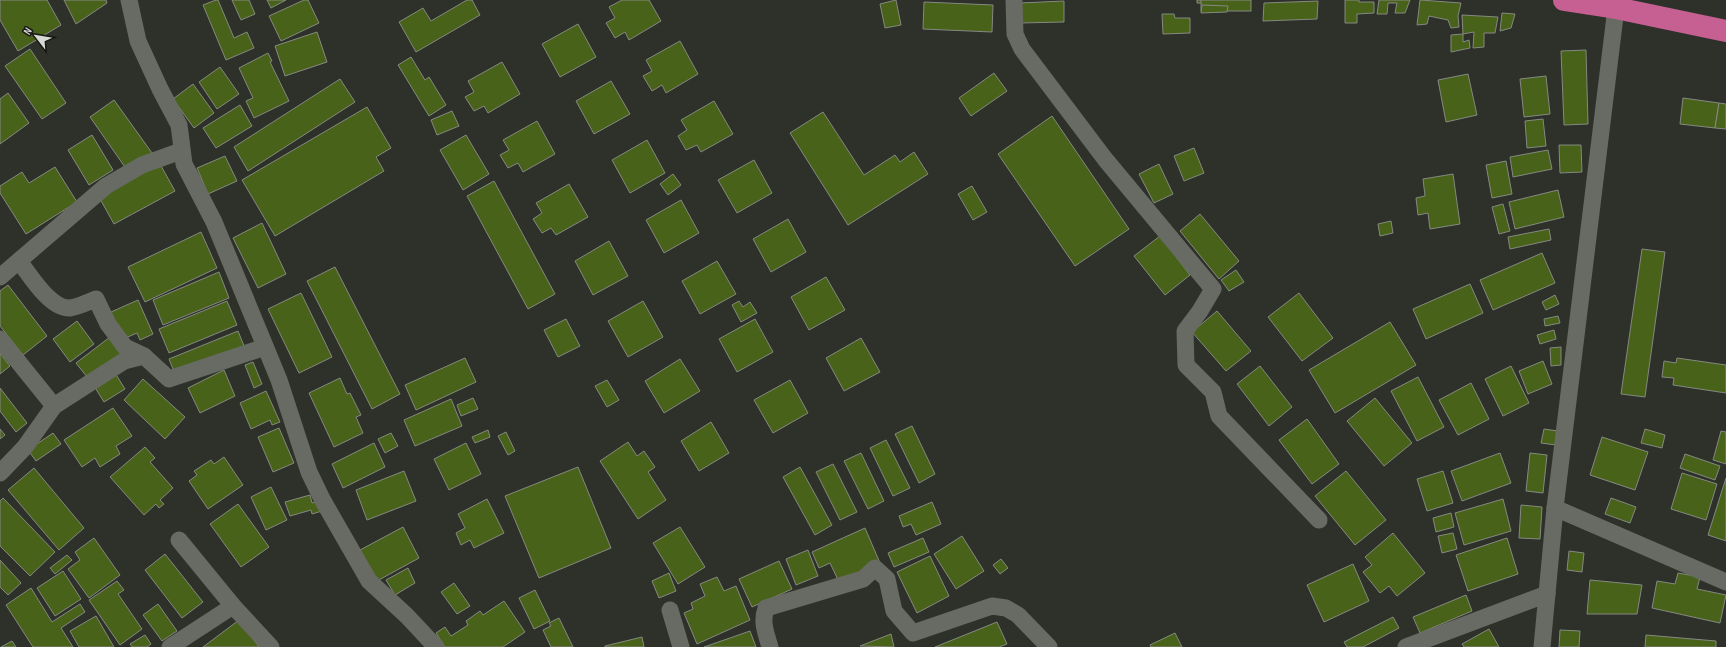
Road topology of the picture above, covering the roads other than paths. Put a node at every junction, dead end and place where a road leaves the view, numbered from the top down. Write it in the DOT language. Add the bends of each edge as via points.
graph roads {
  1 [pos="129,0"];
  2 [pos="1014,0"];
  3 [pos="1564,0"];
  4 [pos="1616,8"];
  5 [pos="1726,31"];
  6 [pos="181,151"];
  7 [pos="19,261"];
  8 [pos="0,277"];
  9 [pos="0,339"];
  10 [pos="265,347"];
  11 [pos="144,356"];
  12 [pos="54,406"];
  13 [pos="0,474"];
  14 [pos="1555,508"];
  15 [pos="1319,520"];
  16 [pos="179,540"];
  17 [pos="1726,582"];
  18 [pos="1547,594"];
  19 [pos="233,606"];
  20 [pos="670,610"];
  21 [pos="170,647"];
  22 [pos="271,647"];
  23 [pos="436,647"];
  24 [pos="681,647"];
  25 [pos="770,647"];
  26 [pos="1049,647"];
  27 [pos="1406,647"];
  28 [pos="1542,647"];
  1 -- 6 [label="street" via="138,41 179,125"];
  2 -- 15 [label="street" via="1015,34 1022,49 1110,164 1213,289 1185,331 1186,365 1213,392 1219,416"];
  3 -- 4 [label="highway"];
  4 -- 5 [label="highway"];
  4 -- 14 [label="street"];
  6 -- 7 [label="street" via="142,165 106,186"];
  6 -- 10 [label="street" via="184,164 214,222"];
  7 -- 8 [label="street"];
  7 -- 11 [label="street" via="46,296 59,306 69,308 96,299 108,324 125,347"];
  9 -- 12 [label="street"];
  10 -- 11 [label="street" via="170,379"];
  10 -- 23 [label="street" via="279,380 309,472 369,582 407,616"];
  11 -- 12 [label="street" via="124,361"];
  12 -- 13 [label="street" via="25,447"];
  14 -- 17 [label="street"];
  14 -- 18 [label="street"];
  16 -- 19 [label="street"];
  18 -- 27 [label="street"];
  18 -- 28 [label="street"];
  19 -- 21 [label="street"];
  19 -- 22 [label="street"];
  20 -- 24 [label="street"];
  25 -- 26 [label="street" via="763,624 766,608 863,578 876,568 886,579 894,611 913,633 992,606 1006,608 1018,615"];
}
